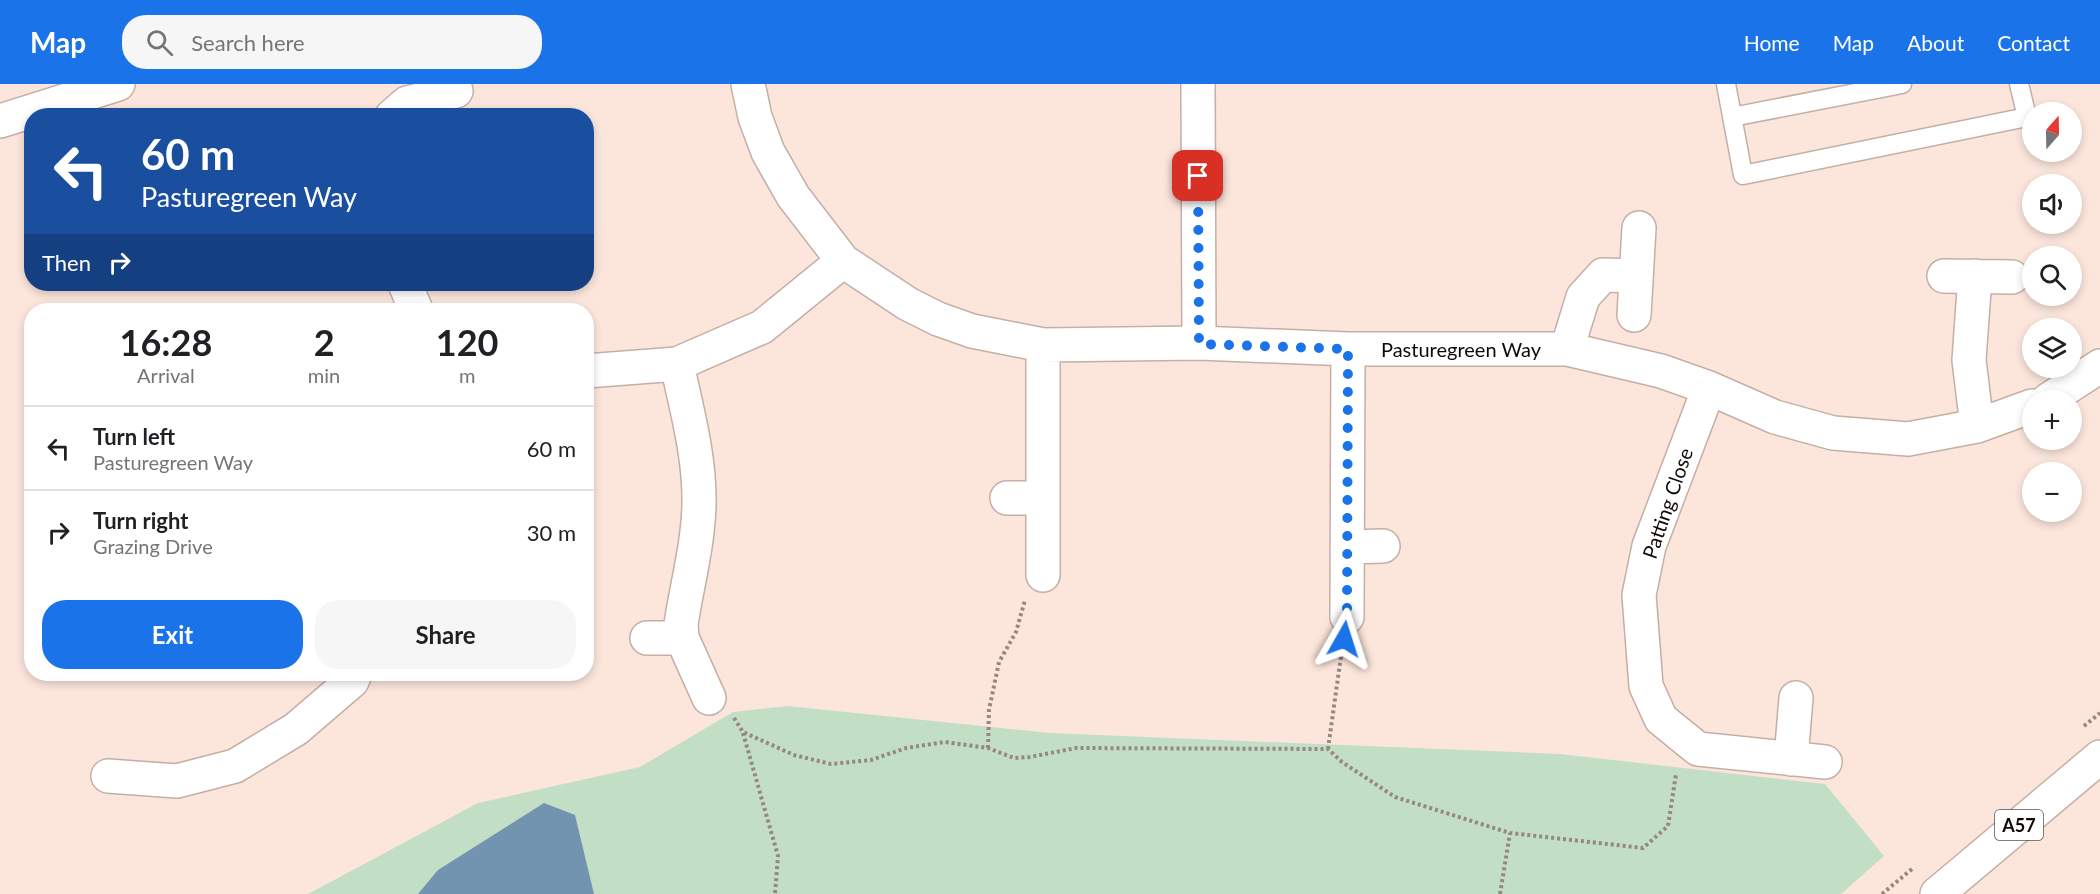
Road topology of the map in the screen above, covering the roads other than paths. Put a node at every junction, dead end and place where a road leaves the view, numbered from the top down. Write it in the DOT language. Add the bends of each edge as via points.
graph roads {
  1 [pos="118,84"];
  2 [pos="748,84"];
  3 [pos="1198,84"];
  4 [pos="1726,84"];
  5 [pos="1902,84"];
  6 [pos="2019,84"];
  7 [pos="456,91"];
  8 [pos="41,108"];
  9 [pos="401,108"];
  10 [pos="24,113"];
  11 [pos="1732,117"];
  12 [pos="0,121"];
  13 [pos="1639,228"];
  14 [pos="843,261"];
  15 [pos="1636,276"];
  16 [pos="1944,276"];
  17 [pos="1976,276"];
  18 [pos="2012,277"];
  19 [pos="1634,315"];
  20 [pos="1199,344"];
  21 [pos="1043,345"];
  22 [pos="1348,349"];
  23 [pos="1567,349"];
  24 [pos="677,364"];
  25 [pos="2100,366"];
  26 [pos="594,369"];
  27 [pos="1709,388"];
  28 [pos="2063,390"];
  29 [pos="2022,410"];
  30 [pos="1977,426"];
  31 [pos="1007,498"];
  32 [pos="1043,498"];
  33 [pos="1383,546"];
  34 [pos="1347,547"];
  35 [pos="1043,575"];
  36 [pos="1347,617"];
  37 [pos="647,638"];
  38 [pos="682,638"];
  39 [pos="352,681"];
  40 [pos="710,698"];
  41 [pos="1796,698"];
  42 [pos="2100,757"];
  43 [pos="1791,759"];
  44 [pos="1825,762"];
  45 [pos="108,776"];
  46 [pos="1937,894"];
  1 -- 8 [label="main road"];
  2 -- 14 [label="main road, Pasturegreen Way" via="754,117 768,152 793,196"];
  3 -- 20 [label="main road"];
  4 -- 11 [label="lane"];
  5 -- 11 [label="lane"];
  6 -- 11 [label="lane" via="2027,117 1743,175"];
  7 -- 9 [label="main road" via="407,103"];
  10 -- 12 [label="main road"];
  13 -- 15 [label="main road"];
  14 -- 21 [label="main road, Pasturegreen Way" via="938,319 972,331"];
  14 -- 24 [label="main road" via="762,327"];
  15 -- 19 [label="main road"];
  15 -- 23 [label="main road" via="1603,275 1596,282 1583,297"];
  16 -- 17 [label="main road"];
  17 -- 18 [label="main road"];
  17 -- 30 [label="main road" via="1970,360"];
  20 -- 21 [label="main road, Pasturegreen Way"];
  20 -- 22 [label="main road, Pasturegreen Way"];
  21 -- 32 [label="main road"];
  22 -- 23 [label="main road, Pasturegreen Way"];
  22 -- 34 [label="main road"];
  23 -- 27 [label="main road, Pasturegreen Way" via="1660,371"];
  24 -- 26 [label="main road"];
  24 -- 38 [label="main road" via="697,458 699,504"];
  25 -- 28 [label="main road"];
  27 -- 30 [label="main road, Pasturegreen Way" via="1774,417 1833,433 1908,439"];
  27 -- 43 [label="main road, Patting Close" via="1649,546 1639,594 1646,686 1661,719 1657,729 1698,749"];
  29 -- 30 [label="main road, Pasturegreen Way"];
  31 -- 32 [label="main road"];
  32 -- 35 [label="main road"];
  33 -- 34 [label="main road"];
  34 -- 36 [label="main road"];
  37 -- 38 [label="main road"];
  38 -- 40 [label="main road"];
  39 -- 45 [label="main road" via="296,729 235,766 177,781"];
  41 -- 43 [label="main road"];
  42 -- 46 [label="main road, A57"];
  43 -- 44 [label="main road"];
}
